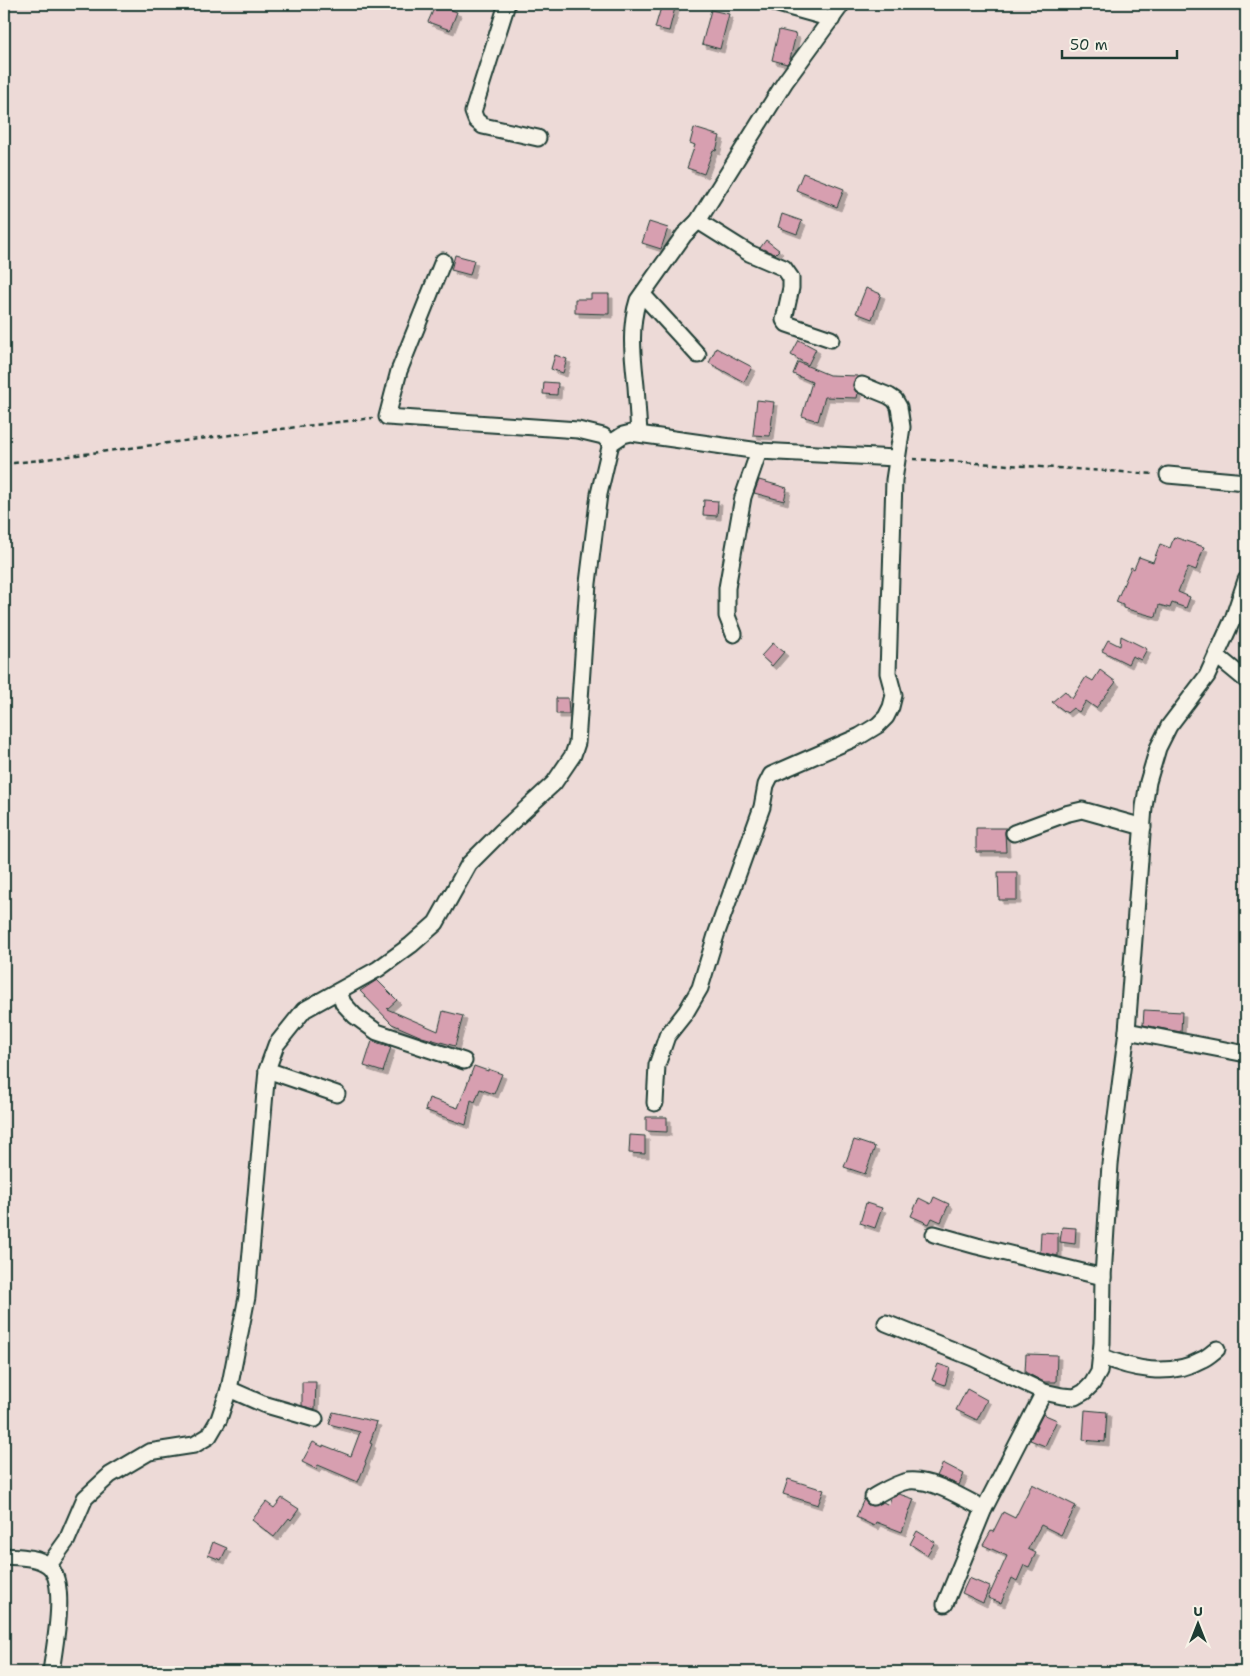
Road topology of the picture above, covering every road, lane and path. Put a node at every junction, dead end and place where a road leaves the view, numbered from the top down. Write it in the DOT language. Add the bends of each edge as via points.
graph roads {
  1 [pos="507,4"];
  2 [pos="778,4"];
  3 [pos="842,4"];
  4 [pos="832,19"];
  5 [pos="538,138"];
  6 [pos="698,221"];
  7 [pos="443,261"];
  8 [pos="643,295"];
  9 [pos="831,339"];
  10 [pos="698,355"];
  11 [pos="862,386"];
  12 [pos="387,416"];
  13 [pos="639,433"];
  14 [pos="611,443"];
  15 [pos="759,451"];
  16 [pos="896,458"];
  17 [pos="4,462"];
  18 [pos="1168,475"];
  19 [pos="1246,482"];
  20 [pos="1246,580"];
  21 [pos="734,634"];
  22 [pos="1216,656"];
  23 [pos="1246,680"];
  24 [pos="1143,827"];
  25 [pos="1014,832"];
  26 [pos="338,991"];
  27 [pos="1127,1031"];
  28 [pos="1246,1054"];
  29 [pos="464,1061"];
  30 [pos="267,1070"];
  31 [pos="338,1094"];
  32 [pos="655,1103"];
  33 [pos="934,1234"];
  34 [pos="1102,1277"];
  35 [pos="886,1323"];
  36 [pos="1217,1349"];
  37 [pos="1100,1356"];
  38 [pos="229,1390"];
  39 [pos="1044,1392"];
  40 [pos="315,1419"];
  41 [pos="873,1496"];
  42 [pos="984,1509"];
  43 [pos="4,1556"];
  44 [pos="49,1566"];
  45 [pos="945,1604"];
  46 [pos="51,1672"];
  1 -- 5 [label="street" via="473,112 483,126"];
  2 -- 4 [label="street"];
  3 -- 4 [label="street"];
  4 -- 6 [label="street" via="785,82"];
  6 -- 8 [label="street"];
  6 -- 9 [label="street" via="749,253 784,268 791,278 784,320 787,324"];
  7 -- 12 [label="street" via="398,371"];
  8 -- 10 [label="street"];
  8 -- 13 [label="street" via="638,300 632,330"];
  11 -- 16 [label="street" via="889,396 899,407 902,427"];
  12 -- 14 [label="street" via="578,430 603,436"];
  12 -- 17 [label="path"];
  13 -- 14 [label="street" via="623,435"];
  13 -- 15 [label="street"];
  14 -- 26 [label="street" via="599,494 588,583 577,742 573,756 554,783 469,864 436,923 378,969"];
  15 -- 16 [label="street"];
  15 -- 21 [label="street" via="742,497 727,588 727,616"];
  16 -- 18 [label="path"];
  16 -- 32 [label="street" via="888,673 894,695 891,707 878,726 771,775 700,988 667,1036 657,1065"];
  18 -- 19 [label="street"];
  20 -- 22 [label="street"];
  22 -- 23 [label="street"];
  22 -- 24 [label="street" via="1207,676 1169,726 1158,748 1148,782"];
  24 -- 25 [label="street" via="1082,810"];
  24 -- 27 [label="street"];
  26 -- 29 [label="street" via="343,1003 355,1016 377,1032"];
  26 -- 30 [label="street" via="304,1010 276,1045"];
  27 -- 28 [label="street"];
  27 -- 34 [label="street" via="1110,1164"];
  30 -- 31 [label="street"];
  30 -- 38 [label="street" via="247,1297"];
  33 -- 34 [label="street"];
  34 -- 37 [label="street"];
  35 -- 39 [label="street" via="973,1358"];
  36 -- 37 [label="street" via="1201,1360 1177,1369 1148,1370 1123,1366"];
  37 -- 39 [label="street" via="1099,1372 1084,1392 1075,1397"];
  38 -- 40 [label="street"];
  38 -- 44 [label="street" via="219,1420 209,1436 194,1445 149,1452 110,1475 85,1498 67,1540"];
  39 -- 42 [label="street"];
  41 -- 42 [label="street" via="909,1481 928,1482"];
  42 -- 45 [label="street"];
  43 -- 44 [label="street" via="38,1560"];
  44 -- 46 [label="street" via="56,1574 60,1600"];
}
